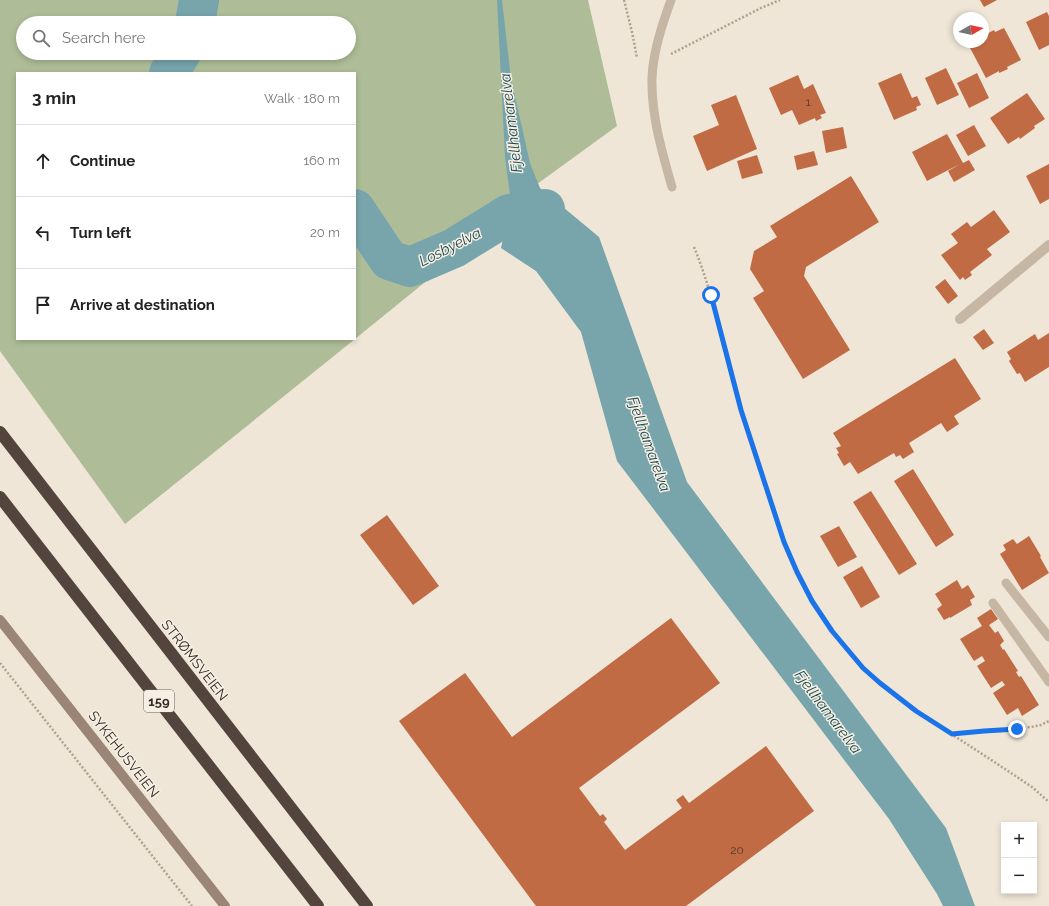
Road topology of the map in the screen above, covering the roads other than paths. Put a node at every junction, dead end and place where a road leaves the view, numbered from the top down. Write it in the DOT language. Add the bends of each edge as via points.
graph roads {
  1 [pos="670,0"];
  2 [pos="672,187"];
  3 [pos="1048,249"];
  4 [pos="960,319"];
  5 [pos="0,432"];
  6 [pos="0,497"];
  7 [pos="1006,583"];
  8 [pos="993,603"];
  9 [pos="0,620"];
  10 [pos="1049,637"];
  11 [pos="1049,682"];
  12 [pos="275,787"];
  13 [pos="225,906"];
  14 [pos="318,906"];
  15 [pos="368,906"];
  16 [pos="373,906"];
  1 -- 2 [label="lane" via="652,77 654,112"];
  3 -- 4 [label="street"];
  5 -- 12 [label="highway, STRØMSVEIEN / 159"];
  6 -- 14 [label="highway, 159"];
  7 -- 10 [label="lane"];
  8 -- 11 [label="lane"];
  9 -- 13 [label="main road, SYKEHUSVEIEN"];
  12 -- 15 [label="highway, STRØMSVEIEN / 159"];
  12 -- 16 [label="highway"];
}
